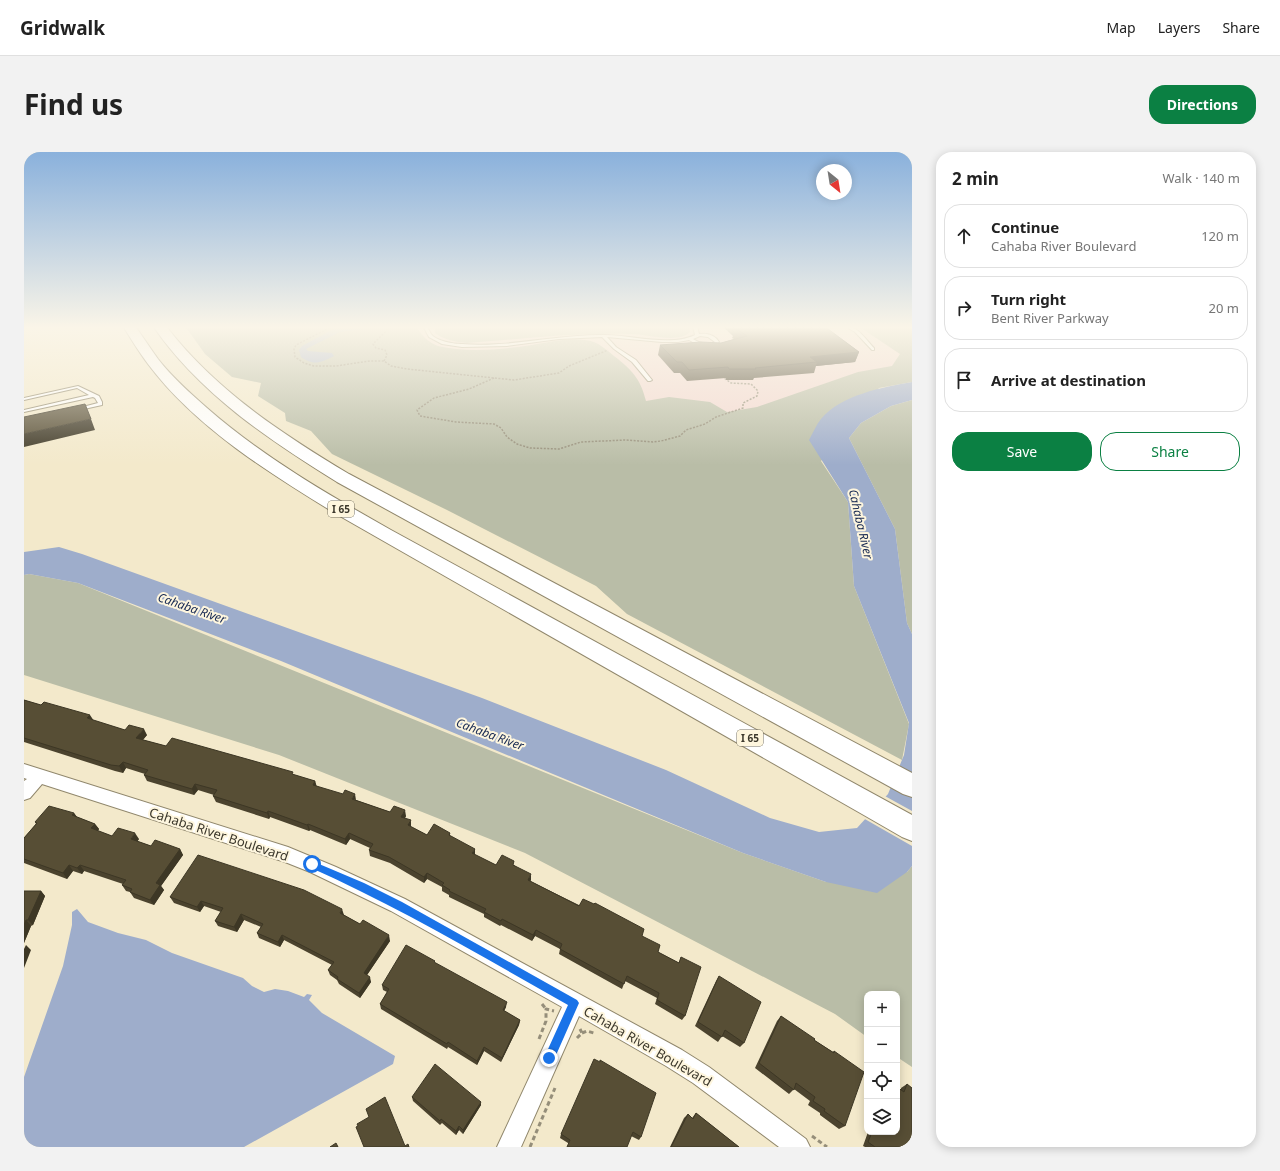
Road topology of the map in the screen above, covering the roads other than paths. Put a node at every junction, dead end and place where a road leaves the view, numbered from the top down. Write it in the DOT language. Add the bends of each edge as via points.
graph roads {
  1 [pos="163,372"];
  2 [pos="200,372"];
  3 [pos="644,372"];
  4 [pos="650,380"];
  5 [pos="94,395"];
  6 [pos="24,399"];
  7 [pos="24,410"];
  8 [pos="74,411"];
  9 [pos="31,774"];
  10 [pos="912,786"];
  11 [pos="24,793"];
  12 [pos="912,829"];
  13 [pos="574,1003"];
  14 [pos="509,1147"];
  15 [pos="798,1147"];
  1 -- 12 [label="highway, I 65" via="214,422 251,450 356,518"];
  2 -- 10 [label="highway, I 65" via="236,405 296,449 343,478"];
  3 -- 4 [label="lane"];
  5 -- 6 [label="lane" via="78,387"];
  5 -- 7 [label="lane"];
  5 -- 8 [label="lane" via="100,404"];
  9 -- 11 [label="street"];
  9 -- 13 [label="street, Cahaba River Boulevard" via="288,855 324,869 398,905"];
  13 -- 14 [label="street"];
  13 -- 15 [label="street, Cahaba River Boulevard" via="701,1075"];
}
